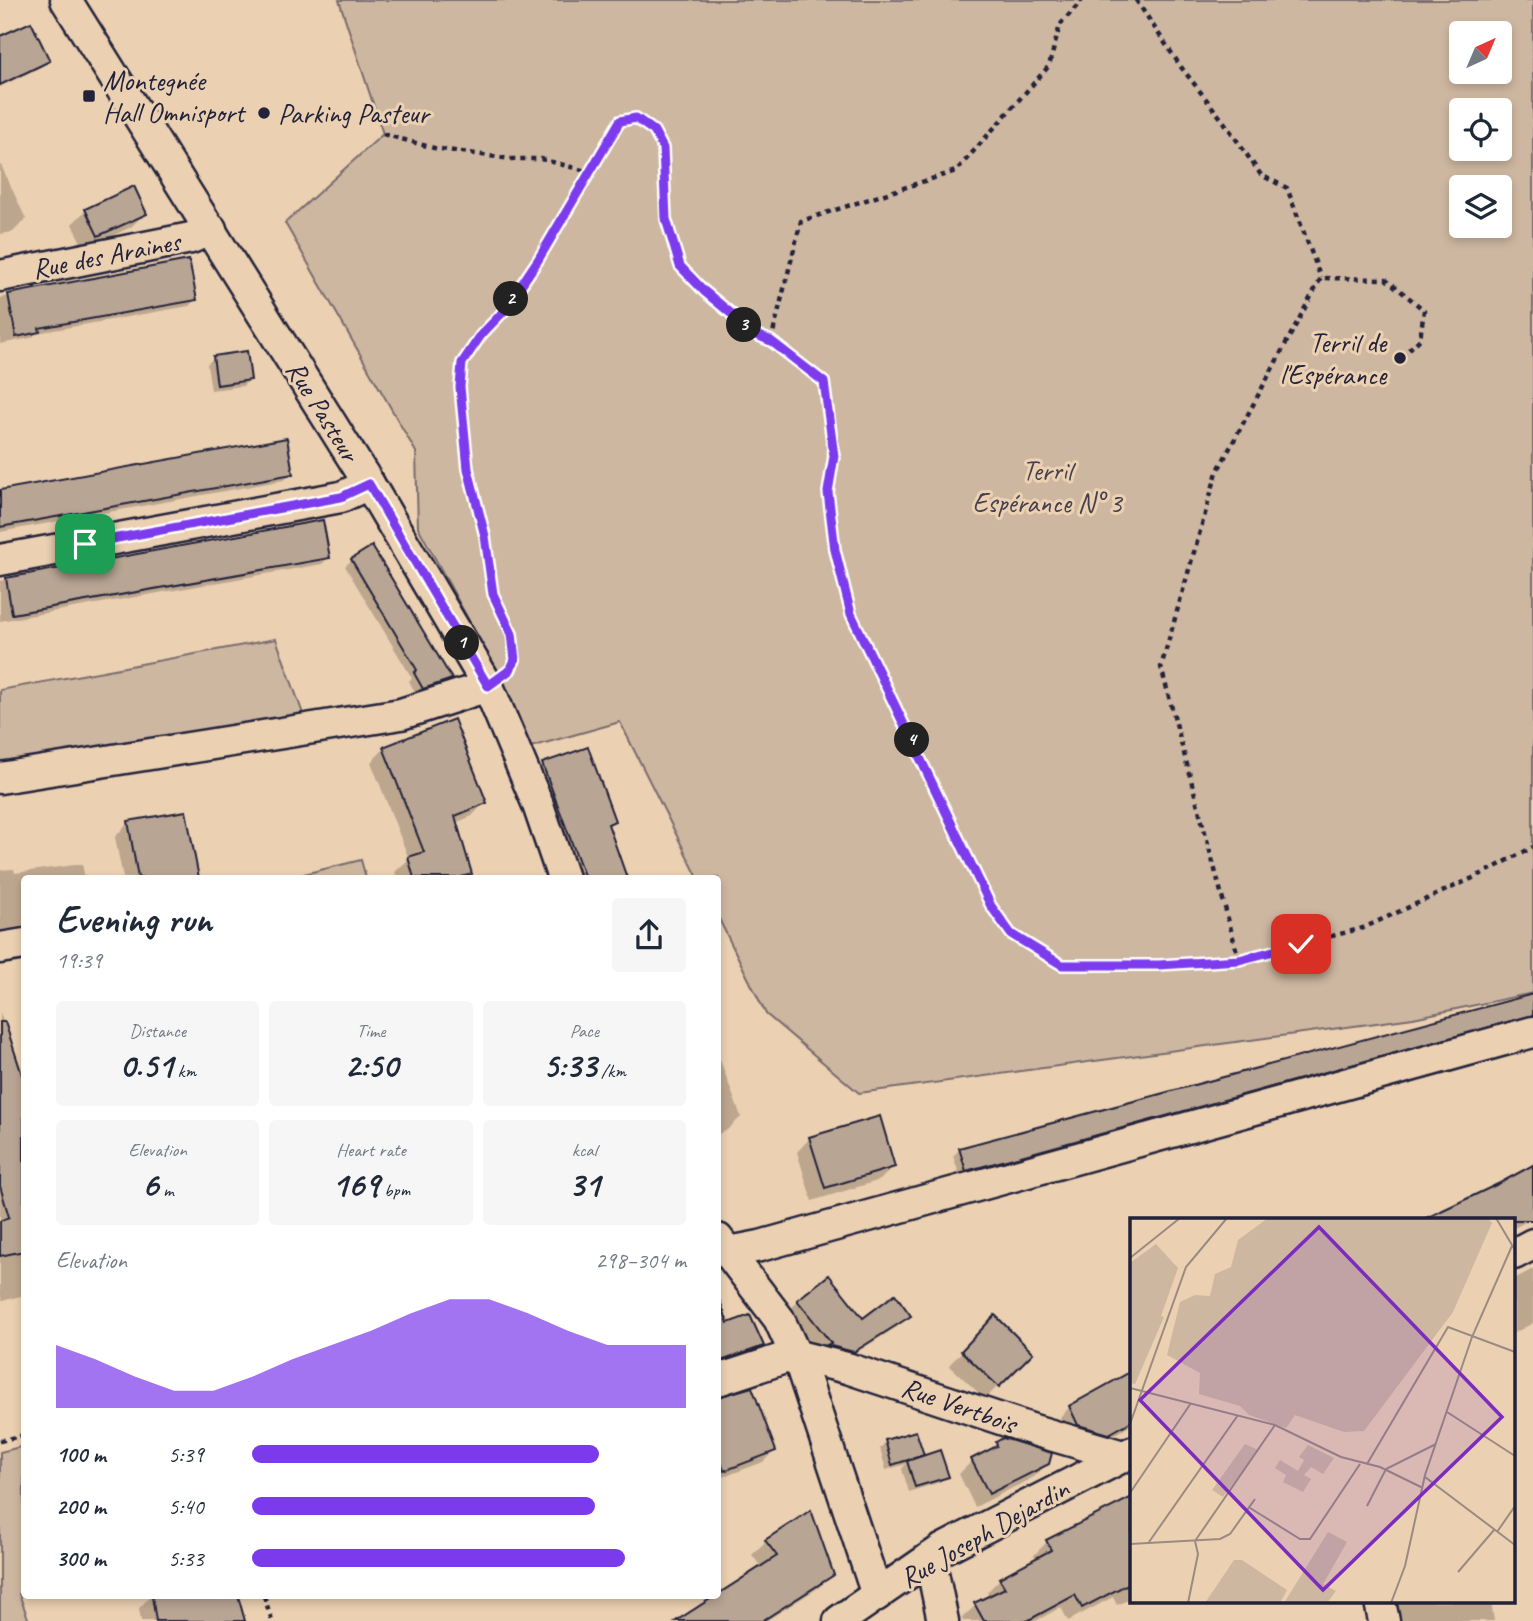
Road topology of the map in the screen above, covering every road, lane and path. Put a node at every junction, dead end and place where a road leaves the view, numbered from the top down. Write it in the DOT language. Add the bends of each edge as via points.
graph roads {
  1 [pos="66,0"];
  2 [pos="1082,0"];
  3 [pos="1136,0"];
  4 [pos="383,134"];
  5 [pos="590,172"];
  6 [pos="211,229"];
  7 [pos="0,276"];
  8 [pos="1321,278"];
  9 [pos="771,341"];
  10 [pos="1400,358"];
  11 [pos="369,484"];
  12 [pos="0,560"];
  13 [pos="488,686"];
  14 [pos="0,778"];
  15 [pos="1533,847"];
  16 [pos="562,875"];
  17 [pos="21,945"];
  18 [pos="0,948"];
  19 [pos="1239,960"];
  20 [pos="1533,1032"];
  21 [pos="1533,1244"];
  22 [pos="723,1246"];
  23 [pos="1516,1253"];
  24 [pos="794,1355"];
  25 [pos="721,1379"];
  26 [pos="21,1436"];
  27 [pos="0,1441"];
  28 [pos="1128,1454"];
  29 [pos="930,1558"];
  30 [pos="877,1595"];
  31 [pos="265,1599"];
  32 [pos="272,1621"];
  33 [pos="839,1621"];
  34 [pos="943,1621"];
  1 -- 6 [label="street, Rue Pasteur"];
  2 -- 9 [label="path" via="1060,25 1049,66 956,171 801,221"];
  3 -- 8 [label="path" via="1261,175 1287,188"];
  4 -- 5 [label="path" via="434,148 541,159"];
  5 -- 9 [label="path" via="620,121 636,118 654,131 663,148 666,219 680,266 757,335"];
  5 -- 13 [label="path" via="538,260 462,363 468,469 485,536 493,594 512,634 515,660 510,670"];
  6 -- 7 [label="street, Rue des Araines" via="191,238"];
  6 -- 11 [label="street, Rue Pasteur"];
  8 -- 10 [label="path" via="1386,279 1424,310 1420,339"];
  8 -- 19 [label="path" via="1217,472 1161,667"];
  9 -- 19 [label="path" via="824,382 834,456 828,492 835,550 851,614 991,906 1011,934 1062,965"];
  11 -- 12 [label="street" via="341,497"];
  11 -- 13 [label="street, Rue Pasteur"];
  13 -- 14 [label="street" via="401,714"];
  13 -- 16 [label="street, Rue Pasteur"];
  15 -- 19 [label="path" via="1363,928"];
  17 -- 18 [label="street"];
  20 -- 22 [label="street" via="760,1245"];
  21 -- 23 [label="street"];
  22 -- 24 [label="street" via="779,1319"];
  24 -- 25 [label="street"];
  24 -- 28 [label="street, Rue Vertbois" via="848,1368 1037,1431"];
  24 -- 30 [label="street"];
  26 -- 27 [label="path"];
  28 -- 29 [label="street, Rue Joseph Dejardin"];
  29 -- 30 [label="street, Rue Joseph Dejardin"];
  29 -- 34 [label="street"];
  30 -- 33 [label="street, Rue Joseph Dejardin"];
  31 -- 32 [label="path"];
}
